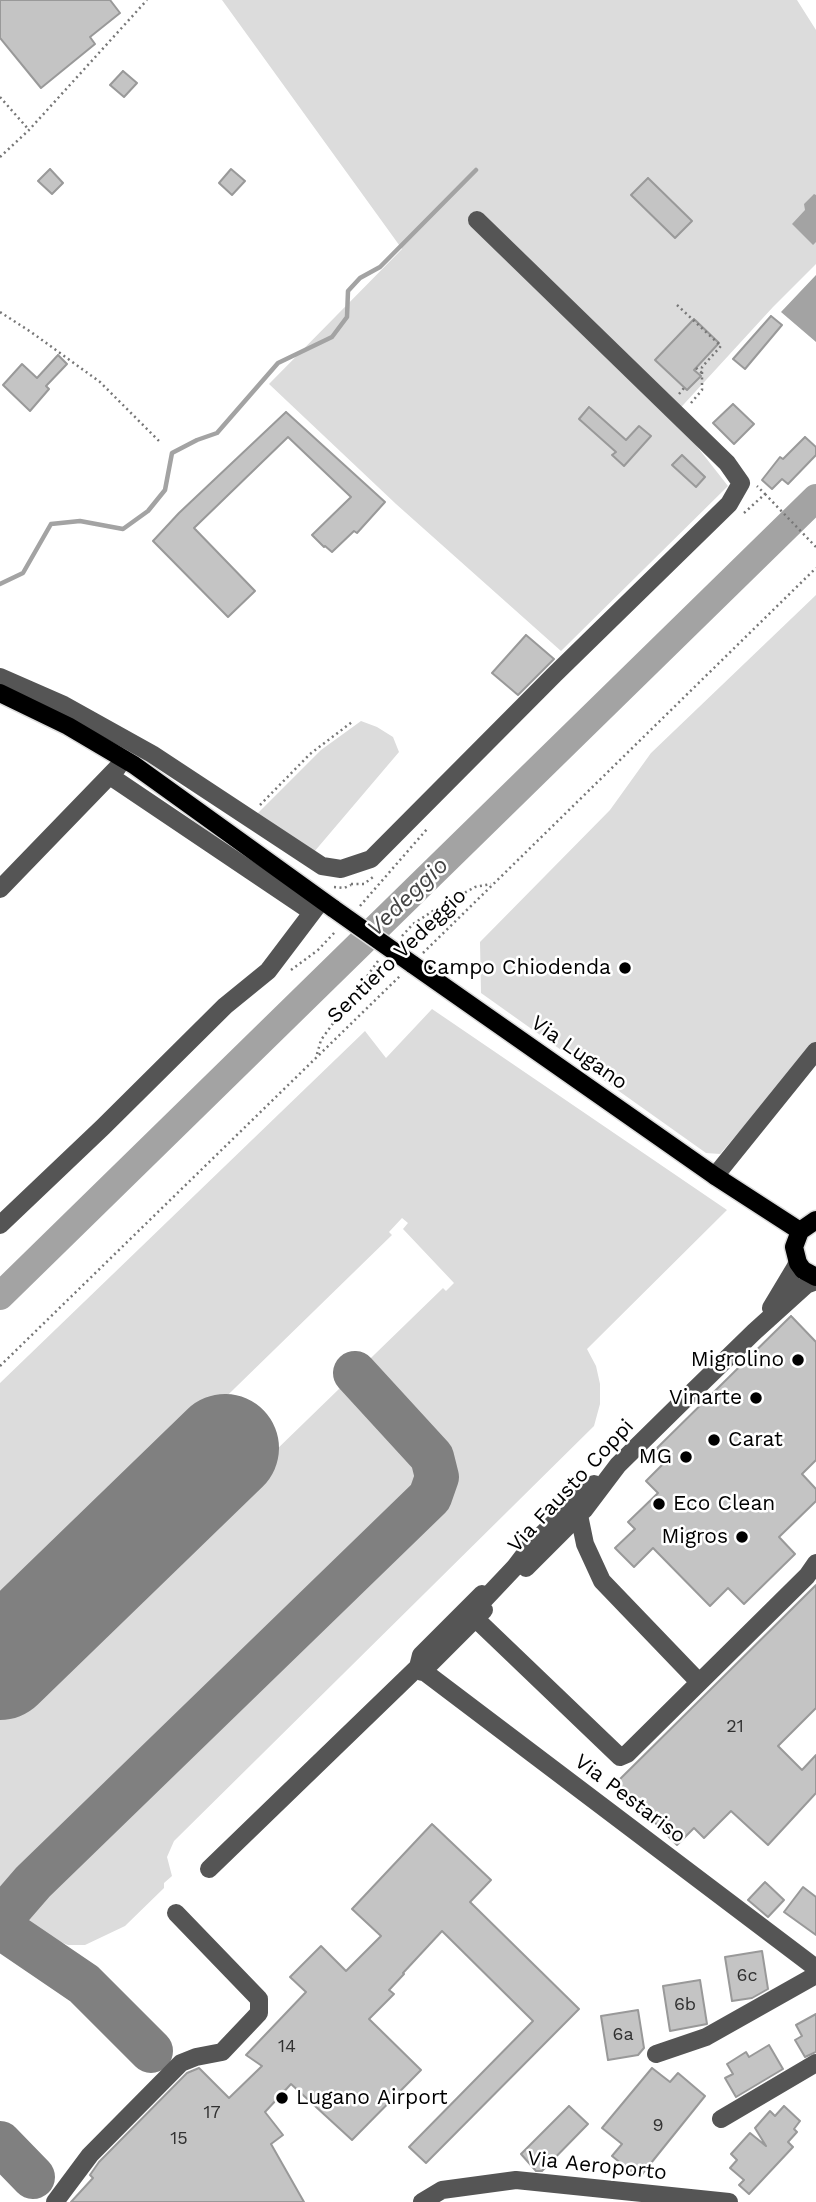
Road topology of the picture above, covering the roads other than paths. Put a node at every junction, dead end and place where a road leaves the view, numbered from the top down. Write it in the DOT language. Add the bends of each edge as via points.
graph roads {
  1 [pos="477,220"];
  2 [pos="0,677"];
  3 [pos="0,693"];
  4 [pos="126,760"];
  5 [pos="110,776"];
  6 [pos="0,889"];
  7 [pos="322,907"];
  8 [pos="816,1051"];
  9 [pos="715,1176"];
  10 [pos="816,1220"];
  11 [pos="0,1225"];
  12 [pos="800,1231"];
  13 [pos="798,1263"];
  14 [pos="816,1279"];
  15 [pos="754,1332"];
  16 [pos="618,1465"];
  17 [pos="579,1515"];
  18 [pos="534,1542"];
  19 [pos="811,1569"];
  20 [pos="477,1617"];
  21 [pos="420,1669"];
  22 [pos="699,1682"];
  23 [pos="209,1869"];
  24 [pos="176,1913"];
  25 [pos="816,1968"];
  26 [pos="816,1975"];
  27 [pos="656,2053"];
  28 [pos="816,2063"];
  29 [pos="721,2119"];
  30 [pos="55,2202"];
  31 [pos="422,2202"];
  32 [pos="729,2202"];
  1 -- 2 [label="street" via="680,416 727,463 741,484 729,504 371,859 341,869 322,866 152,754 64,705"];
  3 -- 4 [label="main road, Via Lugano"];
  4 -- 5 [label="street"];
  4 -- 7 [label="main road, Via Lugano"];
  5 -- 6 [label="street"];
  5 -- 7 [label="street"];
  7 -- 9 [label="main road, Via Lugano, bridge" via="412,964"];
  7 -- 11 [label="street" via="268,971 225,1006"];
  8 -- 9 [label="street"];
  9 -- 12 [label="main road, Via Lugano"];
  10 -- 12 [label="main road"];
  12 -- 13 [label="main road" via="794,1247"];
  13 -- 14 [label="main road"];
  13 -- 15 [label="street, Via Fausto Coppi"];
  14 -- 15 [label="street, Via Fausto Coppi"];
  15 -- 16 [label="street, Via Fausto Coppi"];
  16 -- 17 [label="street, Via Fausto Coppi"];
  16 -- 18 [label="street"];
  17 -- 20 [label="street, Via Fausto Coppi"];
  17 -- 22 [label="street" via="585,1544 602,1581"];
  18 -- 20 [label="street" via="481,1603"];
  18 -- 21 [label="street" via="421,1655"];
  19 -- 22 [label="street"];
  20 -- 21 [label="street, Via Fausto Coppi"];
  20 -- 22 [label="street" via="618,1756 627,1754"];
  21 -- 23 [label="street, Via Fausto Coppi"];
  21 -- 25 [label="street, Via Pestariso"];
  24 -- 30 [label="street" via="258,1998 260,2013 222,2052 181,2063 90,2155"];
  26 -- 27 [label="street" via="706,2037"];
  28 -- 29 [label="street"];
  31 -- 32 [label="street, Via Aeroporto" via="442,2190 516,2180"];
}
